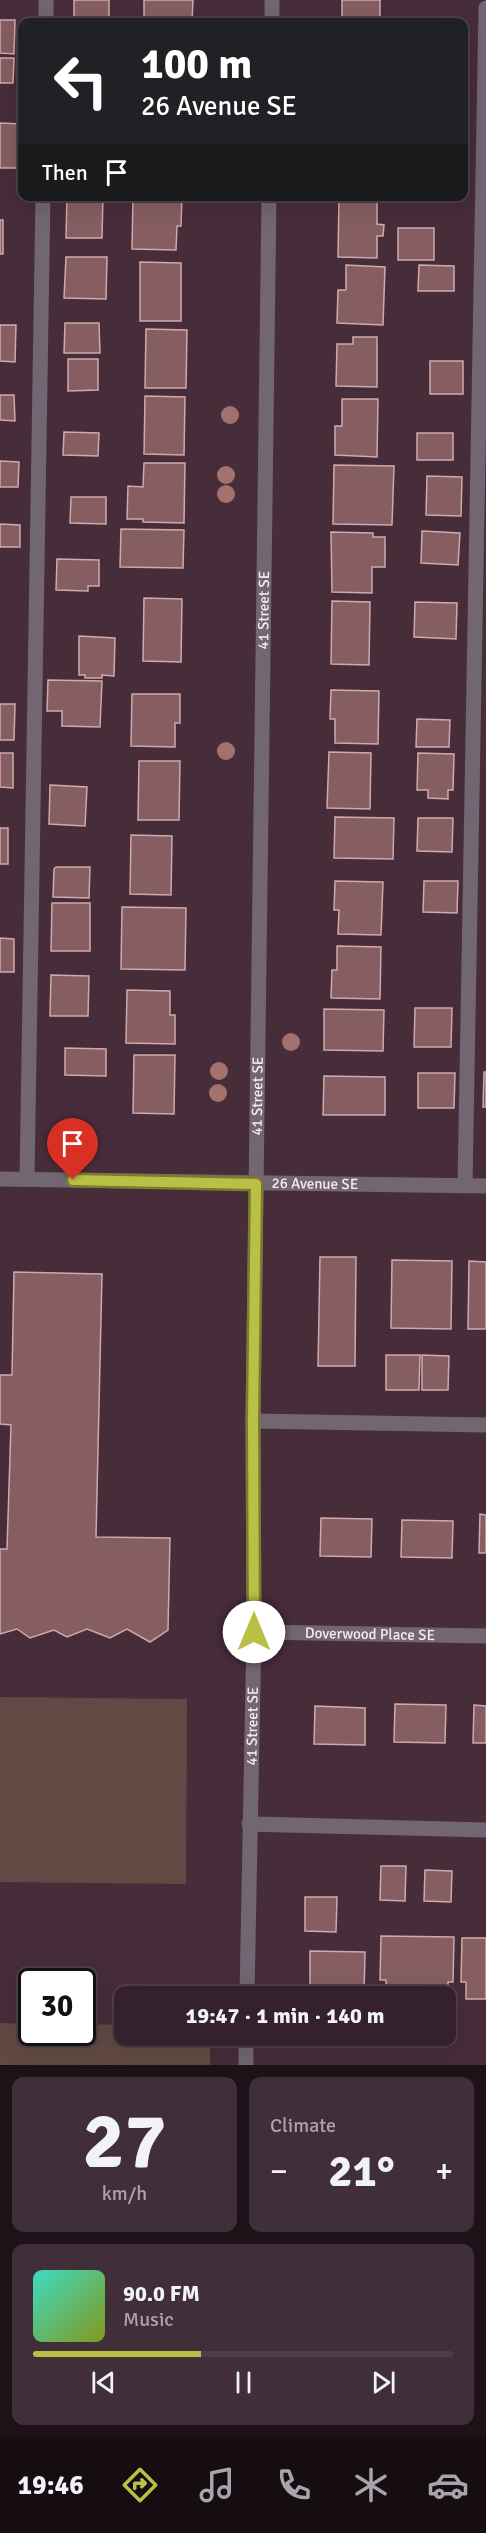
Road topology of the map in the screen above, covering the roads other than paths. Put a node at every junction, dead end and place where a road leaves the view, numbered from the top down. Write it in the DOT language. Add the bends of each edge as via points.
graph roads {
  1 [pos="46,0"];
  2 [pos="272,0"];
  3 [pos="486,8"];
  4 [pos="46,18"];
  5 [pos="272,18"];
  6 [pos="43,201"];
  7 [pos="269,201"];
  8 [pos="0,1179"];
  9 [pos="27,1179"];
  10 [pos="256,1184"];
  11 [pos="465,1186"];
  12 [pos="486,1186"];
  13 [pos="253,1421"];
  14 [pos="486,1425"];
  15 [pos="254,1632"];
  16 [pos="486,1636"];
  17 [pos="249,1824"];
  18 [pos="486,1830"];
  19 [pos="247,1986"];
  20 [pos="246,2046"];
  21 [pos="246,2065"];
  1 -- 4 [label="street"];
  2 -- 5 [label="street"];
  3 -- 11 [label="street"];
  6 -- 9 [label="street"];
  7 -- 10 [label="street, 41 Street SE"];
  8 -- 9 [label="street, 26 Avenue SE"];
  9 -- 10 [label="street, 26 Avenue SE"];
  10 -- 11 [label="street, 26 Avenue SE"];
  10 -- 13 [label="street, 41 Street SE"];
  11 -- 12 [label="street, 26 Avenue SE"];
  13 -- 14 [label="street"];
  13 -- 15 [label="street, 41 Street SE"];
  15 -- 16 [label="street, Doverwood Place SE"];
  15 -- 17 [label="street, 41 Street SE"];
  17 -- 18 [label="street"];
  17 -- 19 [label="street, 41 Street SE"];
  20 -- 21 [label="street"];
}
